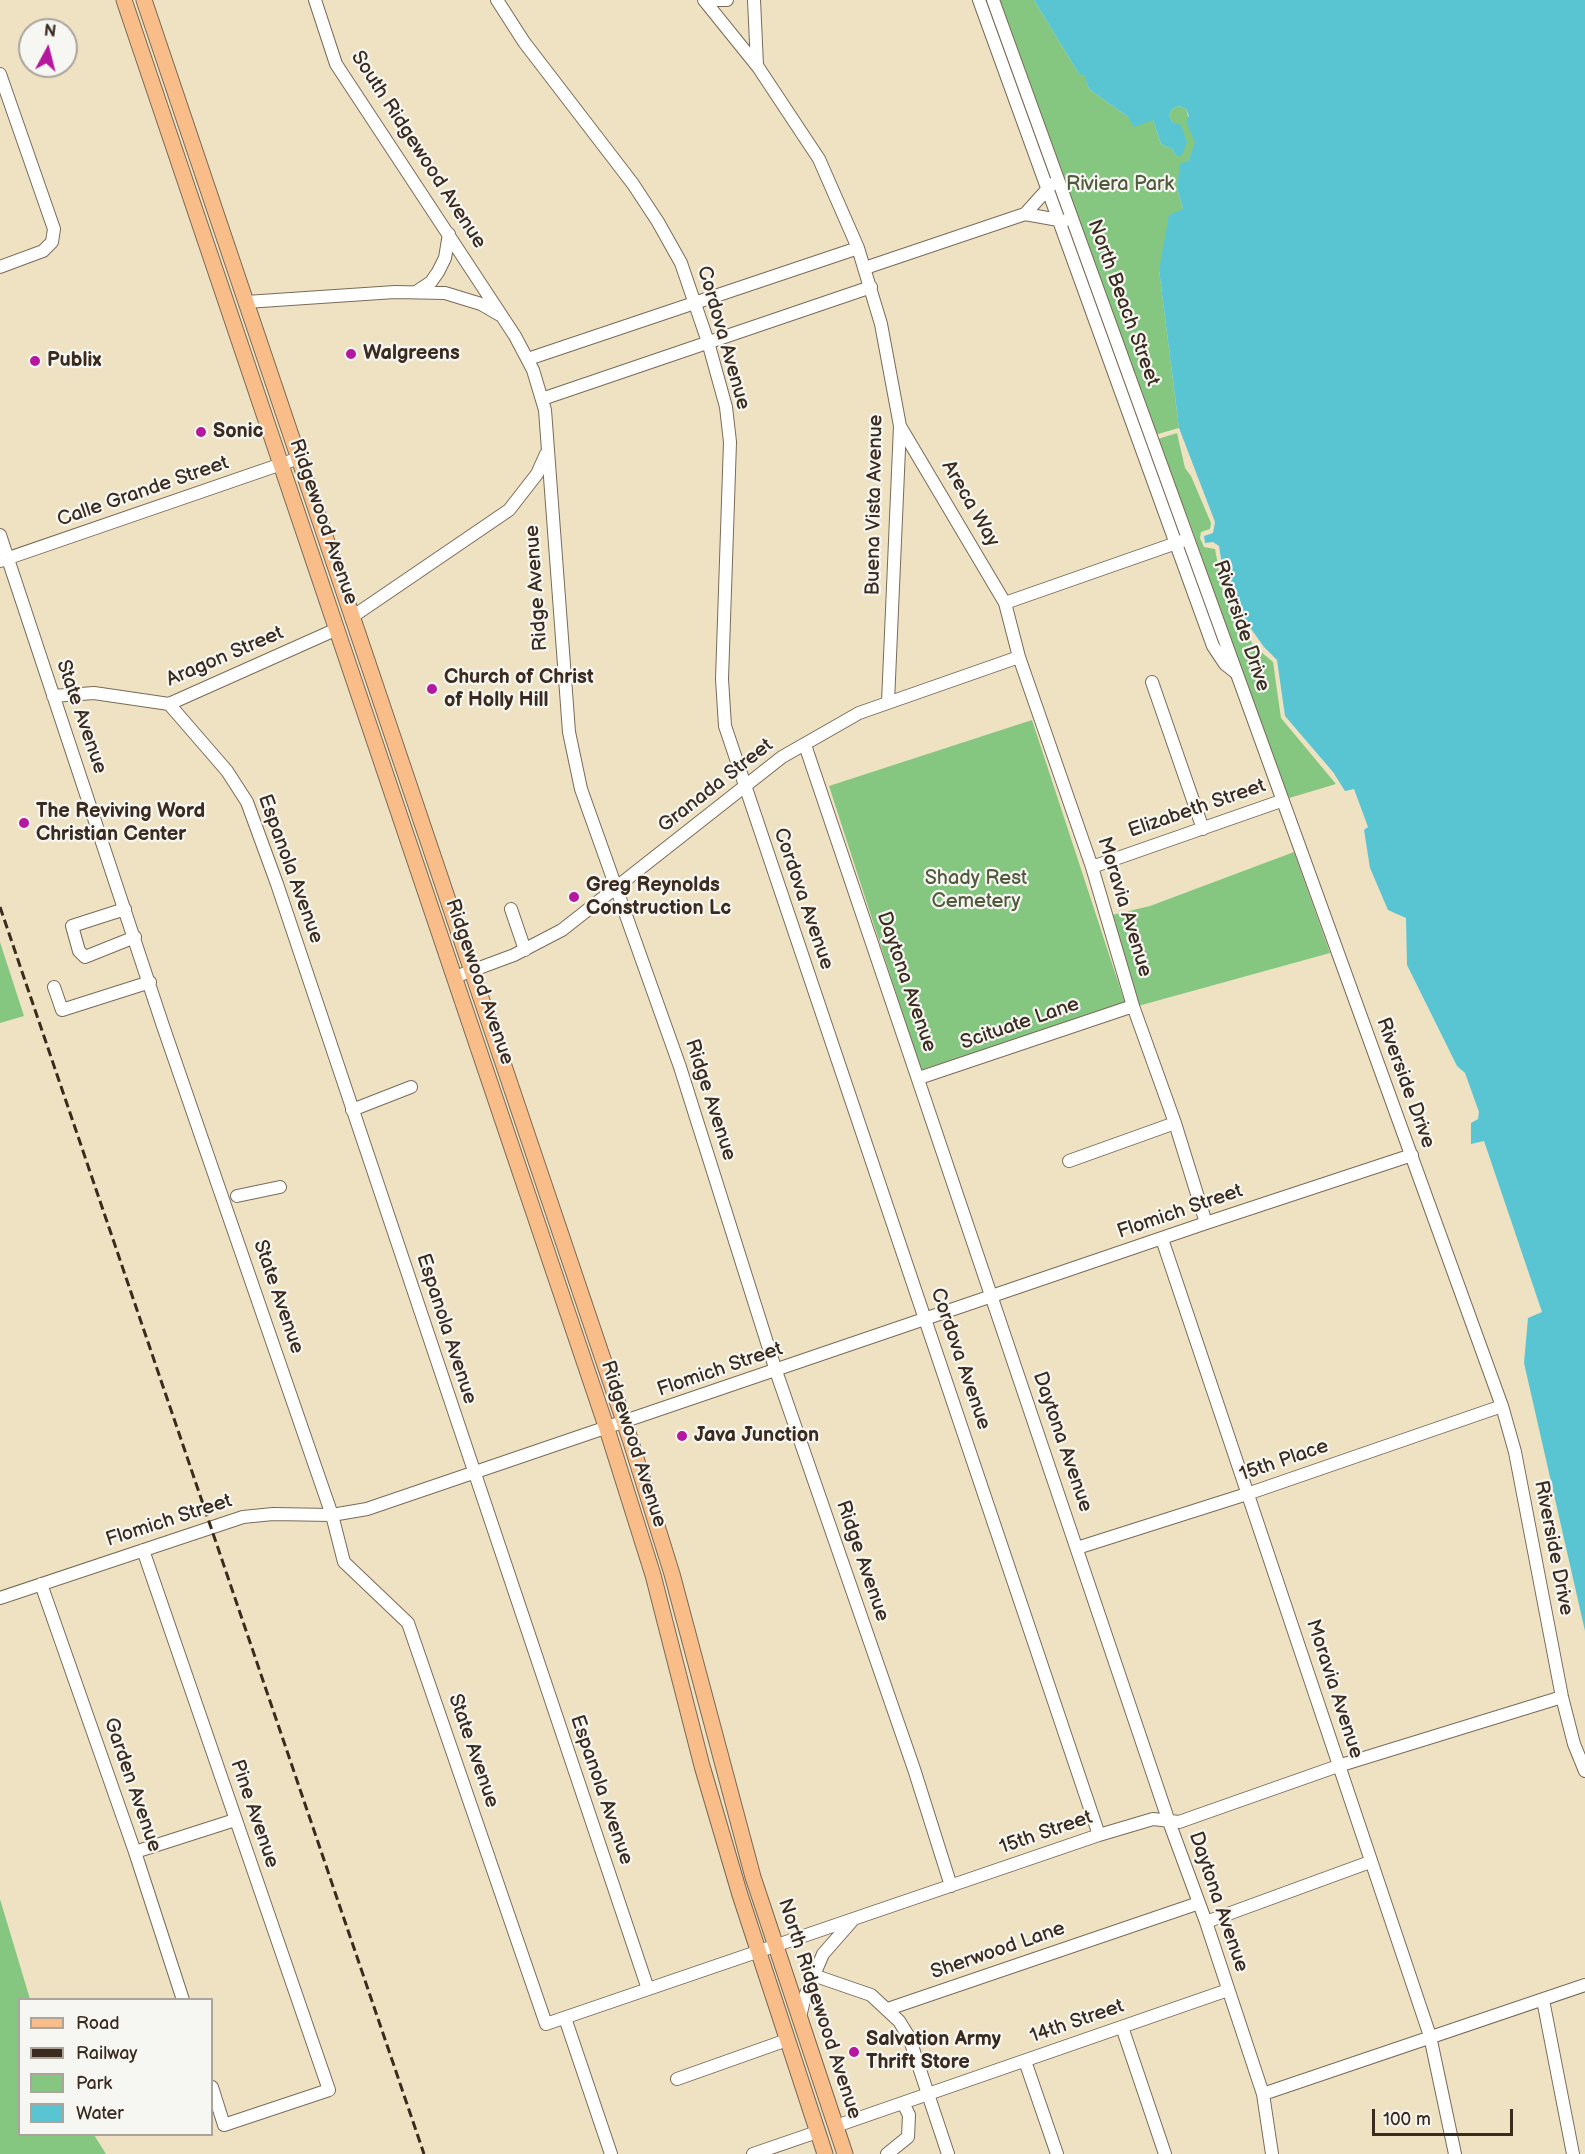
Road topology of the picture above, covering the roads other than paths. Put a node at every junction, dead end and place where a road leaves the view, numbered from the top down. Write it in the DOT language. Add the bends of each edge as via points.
graph roads {
  1 [pos="124,0"];
  2 [pos="144,0"];
  3 [pos="315,0"];
  4 [pos="497,0"];
  5 [pos="706,0"];
  6 [pos="727,0"];
  7 [pos="754,0"];
  8 [pos="979,0"];
  9 [pos="993,0"];
  10 [pos="758,67"];
  11 [pos="0,74"];
  12 [pos="172,140"];
  13 [pos="197,157"];
  14 [pos="1056,179"];
  15 [pos="1048,189"];
  16 [pos="1025,214"];
  17 [pos="1059,220"];
  18 [pos="1073,222"];
  19 [pos="449,234"];
  20 [pos="858,248"];
  21 [pos="0,267"];
  22 [pos="865,268"];
  23 [pos="871,287"];
  24 [pos="416,292"];
  25 [pos="246,302"];
  26 [pos="694,302"];
  27 [pos="501,316"];
  28 [pos="708,342"];
  29 [pos="528,359"];
  30 [pos="542,399"];
  31 [pos="1145,420"];
  32 [pos="900,426"];
  33 [pos="546,453"];
  34 [pos="299,458"];
  35 [pos="281,464"];
  36 [pos="0,536"];
  37 [pos="1184,541"];
  38 [pos="4,560"];
  39 [pos="1005,603"];
  40 [pos="352,617"];
  41 [pos="337,630"];
  42 [pos="1019,657"];
  43 [pos="1152,682"];
  44 [pos="53,696"];
  45 [pos="888,702"];
  46 [pos="169,704"];
  47 [pos="805,745"];
  48 [pos="744,786"];
  49 [pos="1281,801"];
  50 [pos="1203,829"];
  51 [pos="1092,867"];
  52 [pos="616,890"];
  53 [pos="125,909"];
  54 [pos="512,909"];
  55 [pos="135,937"];
  56 [pos="525,950"];
  57 [pos="472,971"];
  58 [pos="454,977"];
  59 [pos="150,982"];
  60 [pos="54,987"];
  61 [pos="1133,1006"];
  62 [pos="919,1078"];
  63 [pos="411,1087"];
  64 [pos="352,1110"];
  65 [pos="1175,1123"];
  66 [pos="1412,1155"];
  67 [pos="1069,1161"];
  68 [pos="280,1187"];
  69 [pos="237,1196"];
  70 [pos="1206,1223"];
  71 [pos="1162,1239"];
  72 [pos="992,1297"];
  73 [pos="927,1320"];
  74 [pos="776,1371"];
  75 [pos="1502,1407"];
  76 [pos="625,1423"];
  77 [pos="607,1429"];
  78 [pos="473,1473"];
  79 [pos="1250,1493"];
  80 [pos="332,1515"];
  81 [pos="1077,1548"];
  82 [pos="143,1550"];
  83 [pos="41,1584"];
  84 [pos="0,1598"];
  85 [pos="1562,1697"];
  86 [pos="1338,1766"];
  87 [pos="1585,1771"];
  88 [pos="236,1820"];
  89 [pos="1168,1820"];
  90 [pos="1099,1835"];
  91 [pos="135,1852"];
  92 [pos="1370,1863"];
  93 [pos="753,1877"];
  94 [pos="951,1886"];
  95 [pos="740,1895"];
  96 [pos="1199,1903"];
  97 [pos="854,1919"];
  98 [pos="1206,1922"];
  99 [pos="775,1946"];
  100 [pos="758,1951"];
  101 [pos="813,1975"];
  102 [pos="1585,1984"];
  103 [pos="648,1989"];
  104 [pos="1228,1990"];
  105 [pos="182,1998"];
  106 [pos="1543,2001"];
  107 [pos="888,2009"];
  108 [pos="565,2018"];
  109 [pos="799,2019"];
  110 [pos="546,2024"];
  111 [pos="1122,2027"];
  112 [pos="1430,2036"];
  113 [pos="786,2040"];
  114 [pos="1025,2061"];
  115 [pos="677,2079"];
  116 [pos="213,2090"];
  117 [pos="1263,2094"];
  118 [pos="928,2095"];
  119 [pos="807,2101"];
  120 [pos="903,2103"];
  121 [pos="836,2126"];
  122 [pos="817,2132"];
  123 [pos="611,2154"];
  124 [pos="753,2154"];
  125 [pos="825,2154"];
  126 [pos="845,2154"];
  127 [pos="887,2154"];
  128 [pos="948,2154"];
  129 [pos="1056,2154"];
  130 [pos="1165,2154"];
  131 [pos="1272,2154"];
  132 [pos="1455,2154"];
  133 [pos="1573,2154"];
  1 -- 12 [label="main road, Ridgewood Avenue"];
  2 -- 13 [label="main road, Ridgewood Avenue"];
  3 -- 19 [label="street, South Ridgewood Avenue" via="336,64"];
  4 -- 26 [label="street, Cordova Avenue" via="545,71 633,184 681,263"];
  5 -- 6 [label="street"];
  5 -- 10 [label="street, Buena Vista Avenue"];
  7 -- 10 [label="street"];
  8 -- 15 [label="street"];
  9 -- 14 [label="street, North Beach Street"];
  10 -- 20 [label="street, Buena Vista Avenue" via="819,159"];
  11 -- 21 [label="street" via="54,229 52,242 43,251"];
  12 -- 13 [label="main road"];
  12 -- 35 [label="main road, Ridgewood Avenue"];
  13 -- 25 [label="main road, Ridgewood Avenue"];
  14 -- 15 [label="street"];
  14 -- 18 [label="street, North Beach Street"];
  15 -- 16 [label="street"];
  15 -- 17 [label="street"];
  16 -- 17 [label="street"];
  16 -- 22 [label="street"];
  17 -- 18 [label="street"];
  17 -- 37 [label="street"];
  18 -- 31 [label="street, North Beach Street"];
  19 -- 24 [label="street" via="438,272"];
  19 -- 27 [label="street, South Ridgewood Avenue"];
  20 -- 22 [label="street, Buena Vista Avenue"];
  20 -- 26 [label="street"];
  22 -- 23 [label="street, Buena Vista Avenue"];
  23 -- 28 [label="street"];
  23 -- 32 [label="street, Buena Vista Avenue"];
  24 -- 25 [label="street"];
  24 -- 27 [label="street" via="464,298"];
  25 -- 34 [label="main road, Ridgewood Avenue"];
  26 -- 28 [label="street, Cordova Avenue"];
  26 -- 29 [label="street"];
  27 -- 29 [label="street, Ridge Avenue"];
  28 -- 30 [label="street"];
  28 -- 48 [label="street, Cordova Avenue" via="726,407 730,442 723,702 725,726"];
  29 -- 30 [label="street, Ridge Avenue"];
  30 -- 33 [label="street, Ridge Avenue"];
  31 -- 37 [label="street, Riverside Drive"];
  32 -- 39 [label="street, Areca Way"];
  32 -- 45 [label="street, Buena Vista Avenue"];
  33 -- 40 [label="street" via="537,474 509,510"];
  33 -- 52 [label="street, Ridge Avenue" via="569,732 581,789"];
  34 -- 35 [label="street, Calle Grande Street"];
  34 -- 40 [label="main road, Ridgewood Avenue"];
  35 -- 38 [label="street, Calle Grande Street"];
  35 -- 41 [label="main road, Ridgewood Avenue"];
  36 -- 38 [label="street, State Avenue"];
  37 -- 39 [label="street"];
  37 -- 49 [label="street, Riverside Drive"];
  38 -- 44 [label="street, State Avenue"];
  39 -- 42 [label="street, Moravia Avenue"];
  40 -- 57 [label="main road, Ridgewood Avenue"];
  41 -- 46 [label="street, Aragon Street"];
  41 -- 58 [label="main road, Ridgewood Avenue"];
  42 -- 45 [label="street, Granada Street"];
  42 -- 51 [label="street, Moravia Avenue"];
  43 -- 50 [label="street"];
  44 -- 46 [label="street, Aragon Street" via="94,693"];
  44 -- 53 [label="street, State Avenue"];
  45 -- 47 [label="street, Granada Street" via="859,713"];
  46 -- 64 [label="street, Espanola Avenue" via="245,798"];
  47 -- 48 [label="street, Granada Street"];
  47 -- 62 [label="street, Daytona Avenue"];
  48 -- 52 [label="street, Granada Street"];
  48 -- 73 [label="street, Cordova Avenue"];
  49 -- 50 [label="street, Elizabeth Street"];
  49 -- 66 [label="street, Riverside Drive"];
  50 -- 51 [label="street, Elizabeth Street"];
  51 -- 61 [label="street, Moravia Avenue"];
  52 -- 56 [label="street, Granada Street" via="562,930"];
  52 -- 74 [label="street, Ridge Avenue" via="680,1066"];
  53 -- 55 [label="street, State Avenue"];
  53 -- 55 [label="street" via="72,926 79,951 85,957"];
  54 -- 56 [label="street"];
  55 -- 59 [label="street, State Avenue"];
  56 -- 57 [label="street, Granada Street"];
  57 -- 58 [label="street, Granada Street"];
  57 -- 76 [label="main road, Ridgewood Avenue"];
  58 -- 77 [label="main road, Ridgewood Avenue"];
  59 -- 60 [label="street" via="62,1010"];
  59 -- 80 [label="street, State Avenue"];
  61 -- 62 [label="street, Scituate Lane"];
  61 -- 65 [label="street, Moravia Avenue"];
  62 -- 72 [label="street, Daytona Avenue"];
  63 -- 64 [label="street"];
  64 -- 78 [label="street, Espanola Avenue"];
  65 -- 67 [label="street"];
  65 -- 70 [label="street, Moravia Avenue"];
  66 -- 70 [label="street, Flomich Street"];
  66 -- 75 [label="street, Riverside Drive"];
  68 -- 69 [label="street"];
  70 -- 71 [label="street, Flomich Street"];
  71 -- 72 [label="street, Flomich Street"];
  71 -- 79 [label="street, Moravia Avenue"];
  72 -- 73 [label="street, Flomich Street"];
  72 -- 81 [label="street, Daytona Avenue"];
  73 -- 74 [label="street, Flomich Street"];
  73 -- 90 [label="street, Cordova Avenue"];
  74 -- 76 [label="street, Flomich Street"];
  74 -- 94 [label="street, Ridge Avenue"];
  75 -- 79 [label="street, 15th Place"];
  75 -- 85 [label="street, Riverside Drive" via="1515,1452"];
  76 -- 77 [label="street, Flomich Street"];
  76 -- 93 [label="main road, Ridgewood Avenue" via="672,1574"];
  77 -- 78 [label="street, Flomich Street"];
  77 -- 95 [label="main road, Ridgewood Avenue" via="653,1575"];
  78 -- 80 [label="street, Flomich Street" via="367,1509"];
  78 -- 103 [label="street, Espanola Avenue"];
  79 -- 81 [label="street, 15th Place"];
  79 -- 86 [label="street, Moravia Avenue"];
  80 -- 82 [label="street, Flomich Street" via="249,1516 211,1525"];
  80 -- 110 [label="street, State Avenue" via="344,1562 408,1623"];
  81 -- 89 [label="street, Daytona Avenue"];
  82 -- 83 [label="street, Flomich Street"];
  82 -- 88 [label="street, Pine Avenue"];
  83 -- 84 [label="street, Flomich Street"];
  83 -- 91 [label="street, Garden Avenue"];
  85 -- 86 [label="street, 15th Street"];
  85 -- 87 [label="street, Riverside Drive"];
  86 -- 89 [label="street, 15th Street" via="1179,1821"];
  86 -- 92 [label="street, Moravia Avenue"];
  88 -- 91 [label="street"];
  88 -- 116 [label="street, Pine Avenue" via="329,2090 224,2125"];
  89 -- 90 [label="street, 15th Street" via="1153,1818"];
  89 -- 96 [label="street, Daytona Avenue"];
  90 -- 94 [label="street, 15th Street"];
  91 -- 105 [label="street, Garden Avenue"];
  92 -- 98 [label="street"];
  92 -- 112 [label="street, Moravia Avenue"];
  93 -- 99 [label="main road, North Ridgewood Avenue"];
  94 -- 97 [label="street, 15th Street"];
  95 -- 100 [label="main road, North Ridgewood Avenue"];
  96 -- 98 [label="street, Daytona Avenue"];
  96 -- 107 [label="street, Sherwood Lane"];
  97 -- 99 [label="street, 15th Street"];
  97 -- 101 [label="street" via="823,1954"];
  98 -- 104 [label="street, Daytona Avenue"];
  99 -- 100 [label="street, 15th Street"];
  99 -- 109 [label="main road, North Ridgewood Avenue"];
  100 -- 103 [label="street, 15th Street"];
  100 -- 113 [label="main road, North Ridgewood Avenue"];
  101 -- 107 [label="street" via="871,1995"];
  101 -- 109 [label="street"];
  102 -- 106 [label="street"];
  103 -- 108 [label="street, 15th Street"];
  104 -- 111 [label="street, 14th Street"];
  104 -- 117 [label="street, Daytona Avenue"];
  106 -- 112 [label="street"];
  106 -- 133 [label="street"];
  107 -- 118 [label="street" via="909,2037"];
  108 -- 110 [label="street, 15th Street"];
  108 -- 123 [label="street"];
  109 -- 121 [label="main road, North Ridgewood Avenue"];
  111 -- 114 [label="street, 14th Street"];
  111 -- 130 [label="street"];
  112 -- 117 [label="street"];
  112 -- 132 [label="street, Moravia Avenue"];
  113 -- 115 [label="street"];
  113 -- 119 [label="main road, North Ridgewood Avenue"];
  114 -- 118 [label="street, 14th Street"];
  114 -- 129 [label="street"];
  117 -- 131 [label="street, Daytona Avenue"];
  118 -- 120 [label="street, 14th Street"];
  118 -- 128 [label="street"];
  119 -- 121 [label="main road" via="824,2121"];
  119 -- 122 [label="main road, North Ridgewood Avenue"];
  120 -- 121 [label="street, 14th Street"];
  120 -- 127 [label="street" via="909,2115 908,2137"];
  121 -- 126 [label="main road, North Ridgewood Avenue"];
  122 -- 124 [label="street"];
  122 -- 125 [label="main road, North Ridgewood Avenue"];
  122 -- 126 [label="main road"];
}
